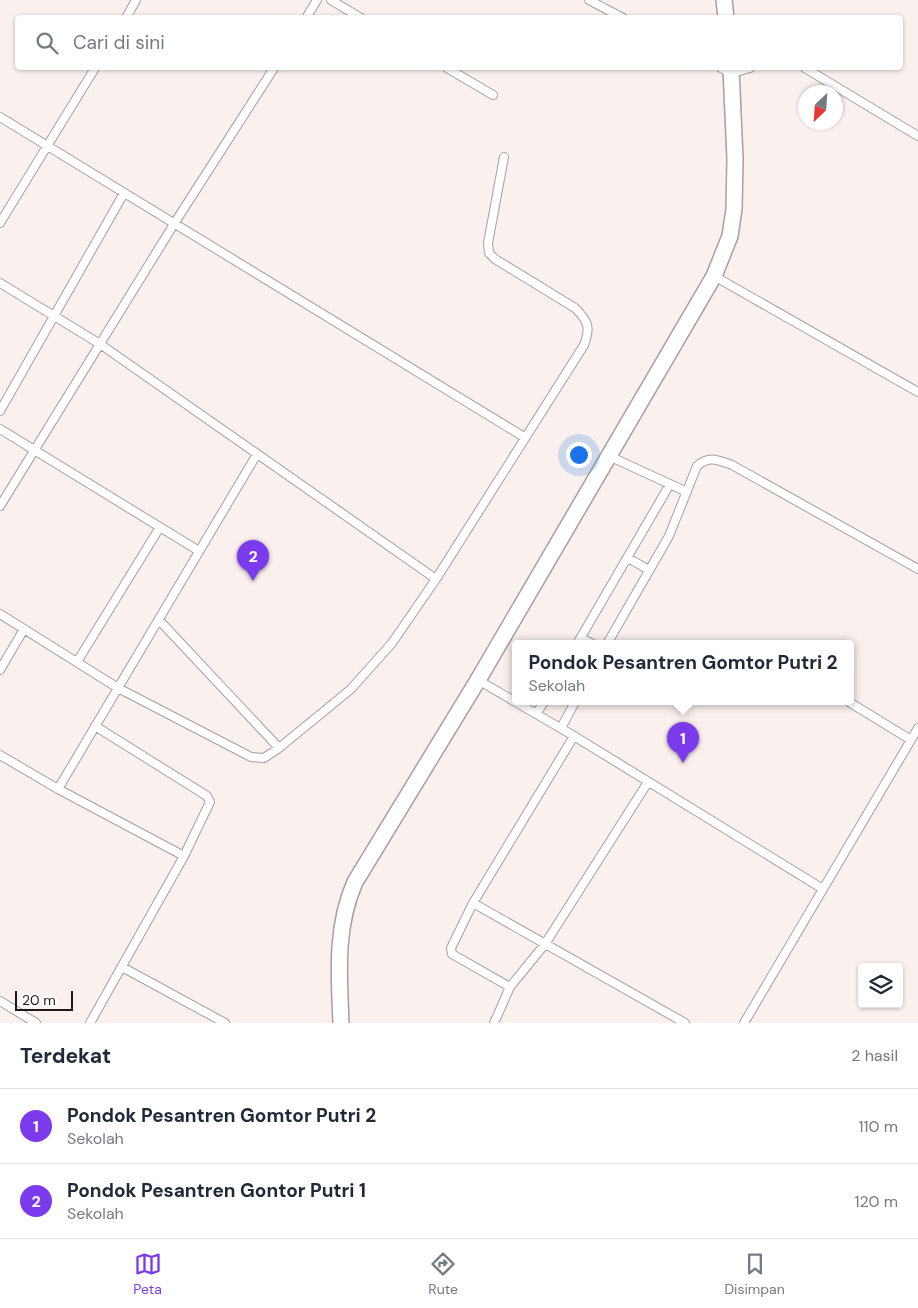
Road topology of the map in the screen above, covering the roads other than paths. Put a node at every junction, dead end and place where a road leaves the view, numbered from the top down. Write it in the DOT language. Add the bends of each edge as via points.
graph roads {
  1 [pos="136,0"];
  2 [pos="317,0"];
  3 [pos="332,0"];
  4 [pos="589,0"];
  5 [pos="724,0"];
  6 [pos="128,15"];
  7 [pos="308,15"];
  8 [pos="357,15"];
  9 [pos="617,15"];
  10 [pos="726,15"];
  11 [pos="94,70"];
  12 [pos="273,70"];
  13 [pos="451,70"];
  14 [pos="728,70"];
  15 [pos="808,70"];
  16 [pos="493,94"];
  17 [pos="0,117"];
  18 [pos="918,136"];
  19 [pos="47,146"];
  20 [pos="504,156"];
  21 [pos="124,193"];
  22 [pos="0,223"];
  23 [pos="174,224"];
  24 [pos="714,276"];
  25 [pos="0,283"];
  26 [pos="54,316"];
  27 [pos="100,344"];
  28 [pos="918,392"];
  29 [pos="0,411"];
  30 [pos="0,429"];
  31 [pos="524,437"];
  32 [pos="34,450"];
  33 [pos="257,454"];
  34 [pos="609,456"];
  35 [pos="670,484"];
  36 [pos="687,492"];
  37 [pos="0,506"];
  38 [pos="160,527"];
  39 [pos="199,551"];
  40 [pos="628,558"];
  41 [pos="918,569"];
  42 [pos="648,570"];
  43 [pos="436,579"];
  44 [pos="0,614"];
  45 [pos="158,620"];
  46 [pos="24,629"];
  47 [pos="580,640"];
  48 [pos="609,640"];
  49 [pos="77,662"];
  50 [pos="0,670"];
  51 [pos="478,680"];
  52 [pos="118,688"];
  53 [pos="512,700"];
  54 [pos="521,705"];
  55 [pos="542,705"];
  56 [pos="573,705"];
  57 [pos="854,705"];
  58 [pos="536,714"];
  59 [pos="95,726"];
  60 [pos="560,728"];
  61 [pos="918,728"];
  62 [pos="574,736"];
  63 [pos="911,740"];
  64 [pos="279,748"];
  65 [pos="0,755"];
  66 [pos="648,782"];
  67 [pos="58,789"];
  68 [pos="184,856"];
  69 [pos="824,889"];
  70 [pos="473,902"];
  71 [pos="545,944"];
  72 [pos="122,966"];
  73 [pos="510,987"];
  74 [pos="0,1001"];
  75 [pos="36,1023"];
  76 [pos="90,1023"];
  77 [pos="225,1023"];
  78 [pos="341,1023"];
  79 [pos="494,1023"];
  80 [pos="685,1023"];
  81 [pos="744,1023"];
  1 -- 6 [label="lane"];
  2 -- 7 [label="lane"];
  3 -- 8 [label="lane"];
  4 -- 9 [label="lane"];
  5 -- 10 [label="street"];
  11 -- 19 [label="lane"];
  12 -- 23 [label="lane"];
  13 -- 16 [label="lane"];
  14 -- 24 [label="street" via="735,159 734,209 730,236"];
  15 -- 18 [label="lane"];
  17 -- 19 [label="lane"];
  19 -- 21 [label="lane"];
  19 -- 22 [label="lane"];
  20 -- 31 [label="lane" via="488,243 489,253 575,308 584,318 588,332 584,345"];
  21 -- 23 [label="lane"];
  21 -- 26 [label="lane"];
  23 -- 27 [label="lane"];
  23 -- 31 [label="lane"];
  24 -- 28 [label="lane"];
  24 -- 34 [label="street"];
  25 -- 26 [label="lane"];
  26 -- 27 [label="lane"];
  26 -- 29 [label="lane"];
  27 -- 32 [label="lane"];
  27 -- 33 [label="lane"];
  30 -- 32 [label="lane"];
  31 -- 43 [label="lane"];
  32 -- 37 [label="lane"];
  32 -- 38 [label="lane"];
  33 -- 39 [label="lane"];
  33 -- 43 [label="lane"];
  34 -- 35 [label="lane"];
  34 -- 51 [label="street"];
  35 -- 36 [label="lane"];
  35 -- 40 [label="lane"];
  36 -- 41 [label="lane" via="697,466 714,458"];
  36 -- 42 [label="lane" via="668,536"];
  38 -- 39 [label="lane"];
  38 -- 49 [label="lane"];
  39 -- 45 [label="lane"];
  40 -- 42 [label="lane"];
  40 -- 47 [label="lane"];
  42 -- 48 [label="lane"];
  43 -- 64 [label="lane" via="392,643 367,672"];
  44 -- 46 [label="lane"];
  45 -- 52 [label="lane"];
  45 -- 64 [label="lane"];
  46 -- 49 [label="lane"];
  46 -- 50 [label="lane"];
  49 -- 52 [label="lane"];
  51 -- 53 [label="lane"];
  51 -- 78 [label="street" via="355,882 347,901 339,955"];
  52 -- 59 [label="lane"];
  52 -- 64 [label="lane" via="251,757 264,758"];
  54 -- 58 [label="lane"];
  55 -- 58 [label="lane"];
  56 -- 60 [label="lane"];
  57 -- 63 [label="lane"];
  58 -- 60 [label="lane"];
  59 -- 67 [label="lane"];
  59 -- 68 [label="lane" via="208,798 209,804"];
  60 -- 62 [label="lane"];
  61 -- 63 [label="lane"];
  62 -- 66 [label="lane"];
  62 -- 70 [label="lane"];
  63 -- 69 [label="lane"];
  65 -- 67 [label="lane"];
  66 -- 69 [label="lane"];
  66 -- 71 [label="lane"];
  67 -- 68 [label="lane"];
  68 -- 72 [label="lane"];
  69 -- 81 [label="lane"];
  70 -- 71 [label="lane"];
  70 -- 73 [label="lane" via="451,952"];
  71 -- 73 [label="lane"];
  71 -- 80 [label="lane"];
  72 -- 76 [label="lane"];
  72 -- 77 [label="lane"];
  73 -- 79 [label="lane"];
  74 -- 75 [label="lane"];
}
